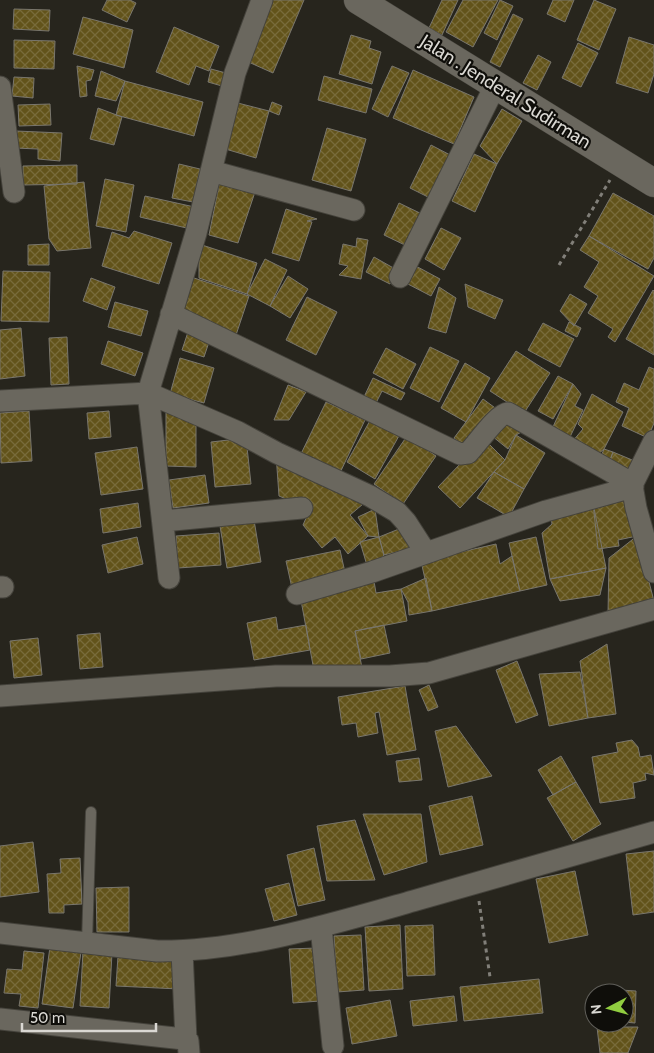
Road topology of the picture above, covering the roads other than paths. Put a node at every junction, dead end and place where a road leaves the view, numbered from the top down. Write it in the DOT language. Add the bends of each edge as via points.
graph roads {
  1 [pos="262,0"];
  2 [pos="358,0"];
  3 [pos="496,84"];
  4 [pos="0,87"];
  5 [pos="211,171"];
  6 [pos="654,183"];
  7 [pos="14,192"];
  8 [pos="354,210"];
  9 [pos="400,277"];
  10 [pos="171,314"];
  11 [pos="148,393"];
  12 [pos="0,401"];
  13 [pos="654,441"];
  14 [pos="633,485"];
  15 [pos="302,508"];
  16 [pos="163,521"];
  17 [pos="426,552"];
  18 [pos="654,572"];
  19 [pos="169,578"];
  20 [pos="297,594"];
  21 [pos="654,609"];
  22 [pos="0,696"];
  23 [pos="91,812"];
  24 [pos="654,832"];
  25 [pos="321,927"];
  26 [pos="0,933"];
  27 [pos="87,943"];
  28 [pos="182,951"];
  29 [pos="0,1019"];
  30 [pos="188,1046"];
  31 [pos="333,1046"];
  1 -- 5 [label="street" via="235,73"];
  2 -- 3 [label="street, Jalan . Jenderal Sudirman"];
  3 -- 6 [label="street, Jalan . Jenderal Sudirman"];
  3 -- 9 [label="street"];
  4 -- 7 [label="street"];
  5 -- 8 [label="street"];
  5 -- 10 [label="street"];
  10 -- 11 [label="street"];
  10 -- 14 [label="street" via="460,454 468,453 499,416 508,413"];
  11 -- 12 [label="street"];
  11 -- 16 [label="street"];
  11 -- 17 [label="street" via="238,432 370,496 397,512"];
  13 -- 14 [label="street"];
  14 -- 17 [label="street"];
  14 -- 18 [label="street"];
  15 -- 16 [label="street"];
  16 -- 19 [label="street"];
  17 -- 20 [label="street"];
  21 -- 22 [label="street" via="429,673 276,676"];
  23 -- 27 [label="lane"];
  24 -- 25 [label="street"];
  25 -- 28 [label="street" via="216,948"];
  25 -- 31 [label="street"];
  26 -- 27 [label="street"];
  27 -- 28 [label="street"];
  28 -- 30 [label="street"];
  29 -- 30 [label="street"];
}
